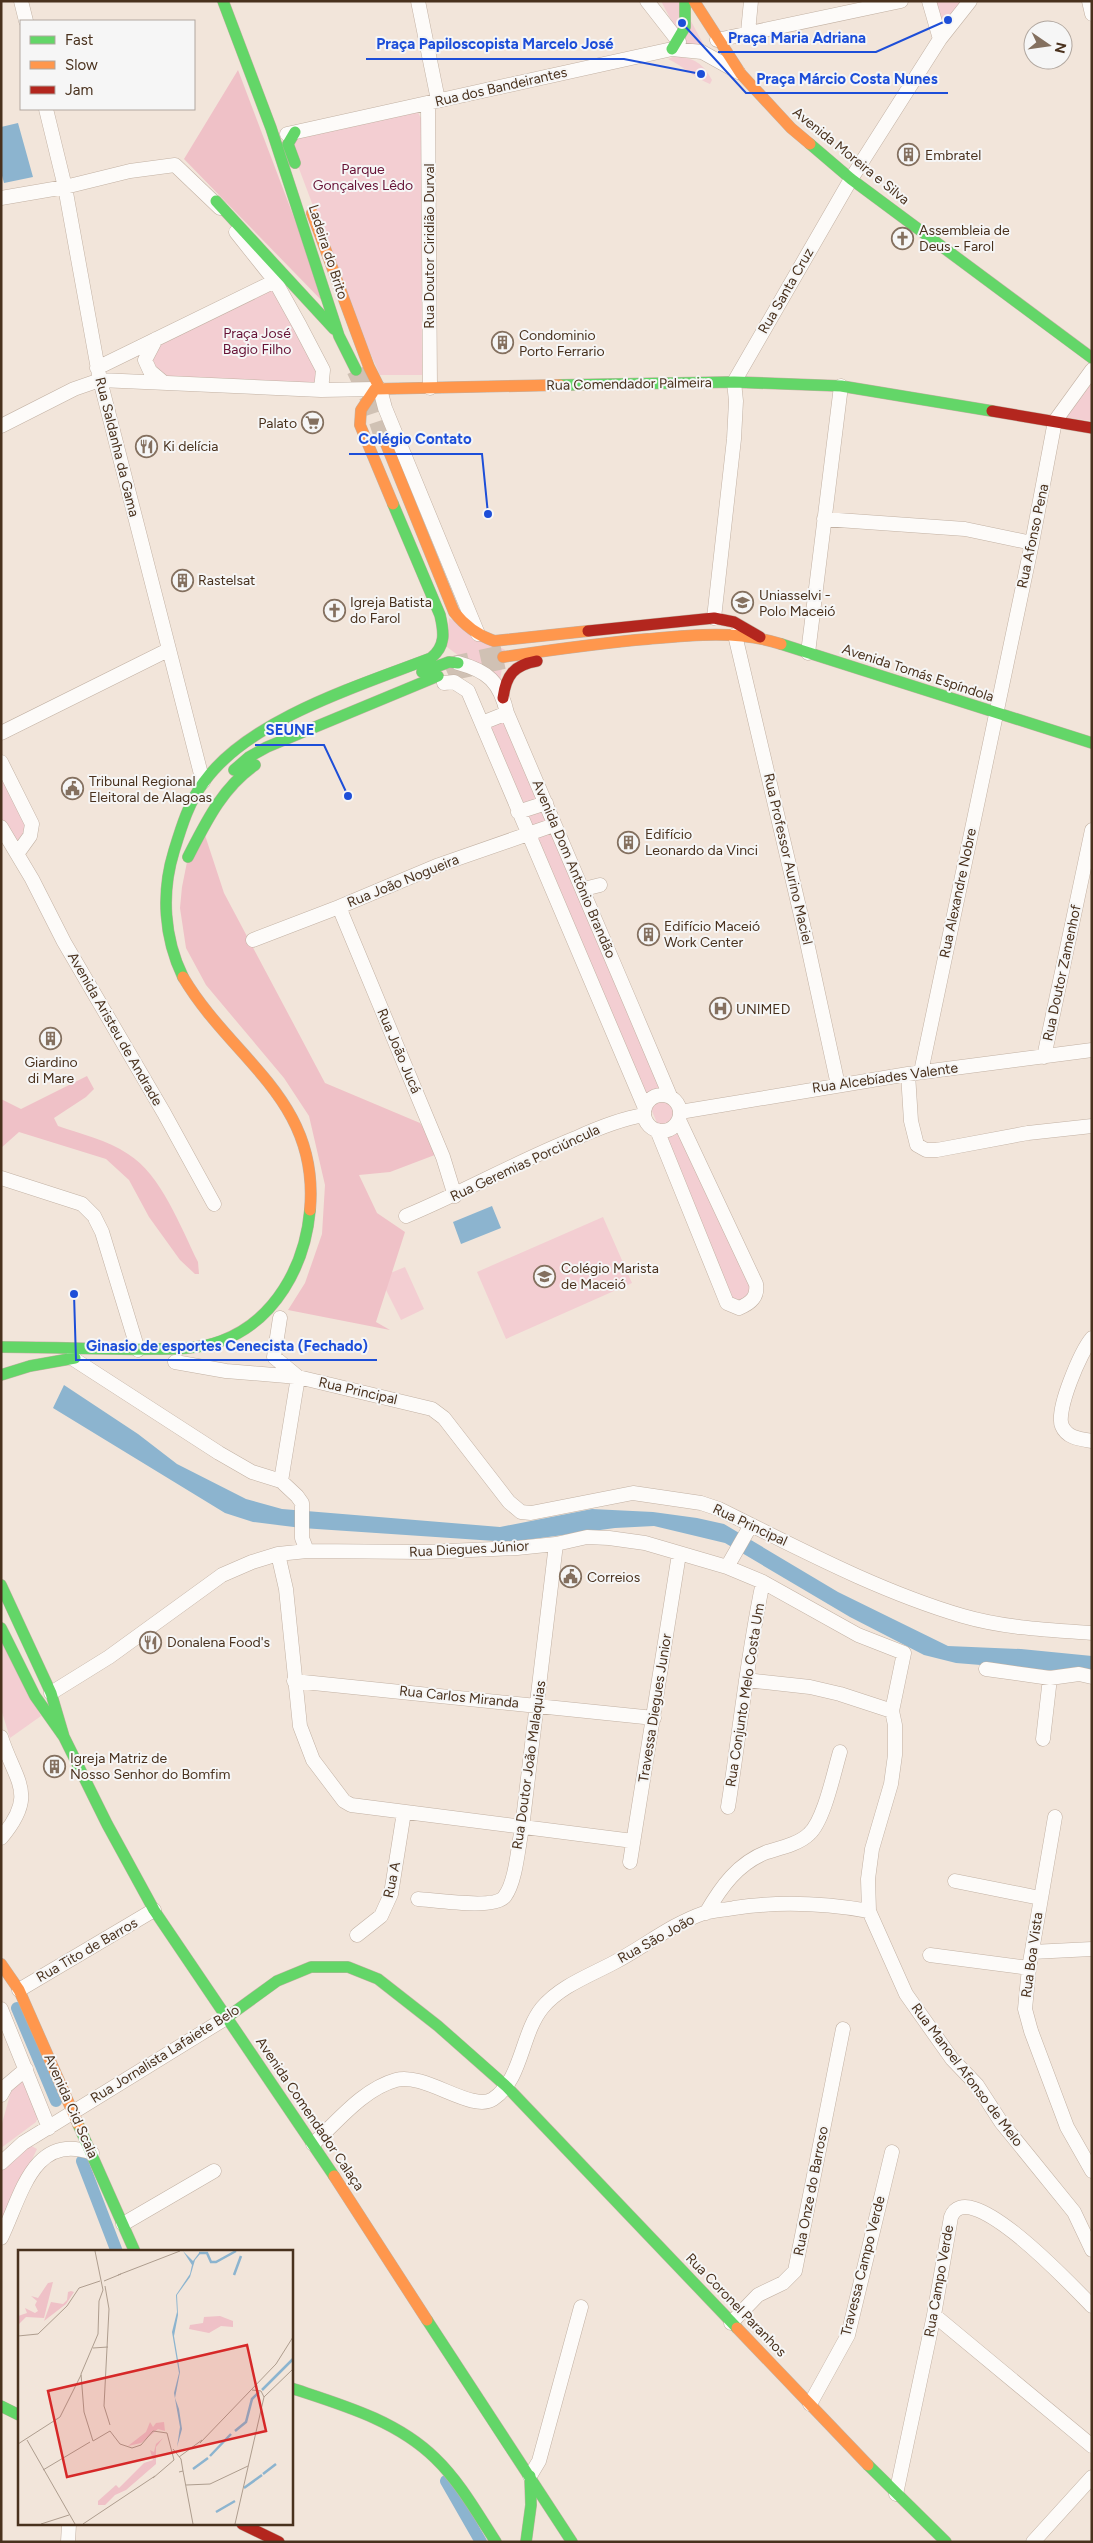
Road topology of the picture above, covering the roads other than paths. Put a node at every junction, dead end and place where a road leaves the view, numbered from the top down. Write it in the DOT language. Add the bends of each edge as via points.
graph roads {
  1 [pos="21,1"];
  2 [pos="223,1"];
  3 [pos="418,1"];
  4 [pos="647,1"];
  5 [pos="685,1"];
  6 [pos="694,1"];
  7 [pos="751,1"];
  8 [pos="901,1"];
  9 [pos="929,1"];
  10 [pos="970,1"];
  11 [pos="1089,1"];
  12 [pos="1092,14"];
  13 [pos="26,20"];
  14 [pos="748,32"];
  15 [pos="940,38"];
  16 [pos="718,40"];
  17 [pos="675,45"];
  18 [pos="741,74"];
  19 [pos="433,102"];
  20 [pos="46,110"];
  21 [pos="270,128"];
  22 [pos="290,133"];
  23 [pos="277,146"];
  24 [pos="851,178"];
  25 [pos="300,180"];
  26 [pos="64,187"];
  27 [pos="1,198"];
  28 [pos="307,198"];
  29 [pos="216,201"];
  30 [pos="275,281"];
  31 [pos="339,336"];
  32 [pos="156,340"];
  33 [pos="1092,358"];
  34 [pos="356,370"];
  35 [pos="1092,370"];
  36 [pos="99,374"];
  37 [pos="163,382"];
  38 [pos="734,382"];
  39 [pos="842,386"];
  40 [pos="430,388"];
  41 [pos="377,389"];
  42 [pos="321,390"];
  43 [pos="1055,421"];
  44 [pos="1,426"];
  45 [pos="1092,428"];
  46 [pos="386,444"];
  47 [pos="824,519"];
  48 [pos="1032,543"];
  49 [pos="714,618"];
  50 [pos="479,635"];
  51 [pos="735,635"];
  52 [pos="677,636"];
  53 [pos="763,638"];
  54 [pos="168,650"];
  55 [pos="808,653"];
  56 [pos="504,657"];
  57 [pos="458,663"];
  58 [pos="441,679"];
  59 [pos="347,692"];
  60 [pos="503,698"];
  61 [pos="507,713"];
  62 [pos="995,713"];
  63 [pos="482,723"];
  64 [pos="1,733"];
  65 [pos="1092,743"];
  66 [pos="1,762"];
  67 [pos="203,782"];
  68 [pos="546,803"];
  69 [pos="518,812"];
  70 [pos="554,825"];
  71 [pos="1,827"];
  72 [pos="1092,830"];
  73 [pos="529,834"];
  74 [pos="17,854"];
  75 [pos="185,872"];
  76 [pos="600,885"];
  77 [pos="584,889"];
  78 [pos="339,907"];
  79 [pos="253,940"];
  80 [pos="1092,1050"];
  81 [pos="1044,1057"];
  82 [pos="914,1073"];
  83 [pos="838,1084"];
  84 [pos="670,1096"];
  85 [pos="644,1111"];
  86 [pos="680,1116"];
  87 [pos="1092,1126"];
  88 [pos="657,1130"];
  89 [pos="1,1178"];
  90 [pos="455,1196"];
  91 [pos="214,1204"];
  92 [pos="406,1216"];
  93 [pos="284,1314"];
  94 [pos="264,1333"];
  95 [pos="1092,1338"];
  96 [pos="40,1347"];
  97 [pos="1,1348"];
  98 [pos="138,1350"];
  99 [pos="210,1357"];
  100 [pos="72,1358"];
  101 [pos="1,1359"];
  102 [pos="165,1361"];
  103 [pos="1,1375"];
  104 [pos="298,1377"];
  105 [pos="1092,1441"];
  106 [pos="281,1481"];
  107 [pos="749,1528"];
  108 [pos="556,1544"];
  109 [pos="307,1551"];
  110 [pos="278,1554"];
  111 [pos="679,1554"];
  112 [pos="727,1567"];
  113 [pos="763,1582"];
  114 [pos="1,1585"];
  115 [pos="1,1628"];
  116 [pos="1092,1633"];
  117 [pos="904,1653"];
  118 [pos="986,1669"];
  119 [pos="1092,1677"];
  120 [pos="1050,1678"];
  121 [pos="746,1680"];
  122 [pos="294,1681"];
  123 [pos="51,1693"];
  124 [pos="538,1705"];
  125 [pos="892,1711"];
  126 [pos="654,1718"];
  127 [pos="64,1736"];
  128 [pos="1043,1739"];
  129 [pos="2,1744"];
  130 [pos="840,1752"];
  131 [pos="728,1808"];
  132 [pos="404,1812"];
  133 [pos="1055,1817"];
  134 [pos="522,1828"];
  135 [pos="1,1838"];
  136 [pos="633,1841"];
  137 [pos="630,1862"];
  138 [pos="955,1881"];
  139 [pos="1040,1898"];
  140 [pos="418,1899"];
  141 [pos="154,1910"];
  142 [pos="869,1911"];
  143 [pos="706,1913"];
  144 [pos="358,1935"];
  145 [pos="1092,1949"];
  146 [pos="1032,1952"];
  147 [pos="930,1955"];
  148 [pos="1,1964"];
  149 [pos="1029,1968"];
  150 [pos="19,1990"];
  151 [pos="1,2009"];
  152 [pos="223,2012"];
  153 [pos="843,2029"];
  154 [pos="26,2069"];
  155 [pos="507,2087"];
  156 [pos="1,2095"];
  157 [pos="75,2112"];
  158 [pos="49,2128"];
  159 [pos="313,2144"];
  160 [pos="892,2152"];
  161 [pos="92,2153"];
  162 [pos="1,2163"];
  163 [pos="1092,2170"];
  164 [pos="214,2171"];
  165 [pos="122,2224"];
  166 [pos="1,2238"];
  167 [pos="134,2250"];
  168 [pos="1092,2250"];
  169 [pos="1092,2306"];
  170 [pos="581,2307"];
  171 [pos="934,2315"];
  172 [pos="731,2323"];
  173 [pos="292,2388"];
  174 [pos="810,2404"];
  175 [pos="1,2406"];
  176 [pos="18,2414"];
  177 [pos="1092,2446"];
  178 [pos="530,2476"];
  179 [pos="1092,2477"];
  180 [pos="896,2494"];
  181 [pos="69,2526"];
  182 [pos="246,2526"];
  183 [pos="529,2527"];
  184 [pos="68,2542"];
  185 [pos="247,2542"];
  186 [pos="279,2542"];
  187 [pos="496,2542"];
  188 [pos="526,2542"];
  189 [pos="532,2542"];
  190 [pos="572,2542"];
  191 [pos="946,2542"];
  192 [pos="1033,2542"];
  1 -- 13 [label="street"];
  2 -- 21 [label="main road, Ladeira do Brito"];
  3 -- 19 [label="street, Rua Doutor Ciridião Durval"];
  4 -- 17 [label="street"];
  5 -- 17 [label="main road" via="686,26"];
  6 -- 16 [label="main road, Avenida Moreira e Silva"];
  7 -- 14 [label="street"];
  8 -- 14 [label="street"];
  9 -- 15 [label="street"];
  10 -- 15 [label="street, Rua Santa Cruz"];
  11 -- 12 [label="street"];
  14 -- 16 [label="street"];
  15 -- 24 [label="street, Rua Santa Cruz"];
  16 -- 18 [label="main road, Avenida Moreira e Silva"];
  17 -- 18 [label="street, Rua dos Bandeirantes" via="702,52"];
  17 -- 19 [label="street, Rua dos Bandeirantes"];
  18 -- 24 [label="main road, Avenida Moreira e Silva" via="791,128"];
  19 -- 22 [label="street, Rua dos Bandeirantes"];
  19 -- 40 [label="street, Rua Doutor Ciridião Durval"];
  20 -- 26 [label="street, Rua Saldanha da Gama"];
  21 -- 22 [label="street"];
  21 -- 23 [label="main road, Ladeira do Brito"];
  22 -- 23 [label="street"];
  22 -- 25 [label="main road" via="288,144"];
  23 -- 31 [label="main road, Ladeira do Brito"];
  24 -- 33 [label="main road, Avenida Moreira e Silva"];
  24 -- 38 [label="street, Rua Santa Cruz"];
  26 -- 27 [label="street"];
  26 -- 29 [label="street" via="130,171 175,165"];
  26 -- 36 [label="street, Rua Saldanha da Gama"];
  28 -- 41 [label="main road, Ladeira do Brito"];
  29 -- 30 [label="street" via="242,242"];
  29 -- 31 [label="main road"];
  30 -- 32 [label="street, Rua Comendador Palmeira"];
  30 -- 42 [label="street" via="323,370"];
  31 -- 34 [label="main road, Ladeira do Brito"];
  32 -- 36 [label="street, Rua Comendador Palmeira"];
  32 -- 37 [label="street" via="146,360 150,372"];
  35 -- 43 [label="street, Rua Afonso Pena"];
  36 -- 37 [label="street, Rua Comendador Palmeira"];
  36 -- 44 [label="street, Rua Comendador Palmeira"];
  36 -- 54 [label="street, Rua Saldanha da Gama"];
  37 -- 42 [label="street, Rua Comendador Palmeira"];
  38 -- 39 [label="main road, Rua Comendador Palmeira"];
  38 -- 40 [label="main road, Rua Comendador Palmeira"];
  38 -- 49 [label="street" via="734,439"];
  39 -- 43 [label="main road, Rua Comendador Palmeira"];
  39 -- 47 [label="street"];
  40 -- 41 [label="main road, Rua Comendador Palmeira"];
  41 -- 42 [label="street, Rua Comendador Palmeira"];
  41 -- 50 [label="street"];
  41 -- 59 [label="main road" via="362,410 360,425 440,615 444,639 441,648 431,658"];
  43 -- 45 [label="main road, Rua Comendador Palmeira"];
  43 -- 48 [label="street, Rua Afonso Pena"];
  46 -- 50 [label="main road" via="454,612 466,627"];
  47 -- 48 [label="street" via="965,529"];
  47 -- 55 [label="street"];
  48 -- 62 [label="street, Rua Afonso Pena"];
  49 -- 50 [label="main road" via="494,641"];
  49 -- 53 [label="main road" via="734,622"];
  51 -- 52 [label="main road, Avenida Tomás Espíndola"];
  51 -- 53 [label="main road, Avenida Tomás Espíndola"];
  51 -- 83 [label="street, Rua Professor Aurino Maciel"];
  52 -- 56 [label="main road, Avenida Tomás Espíndola"];
  52 -- 60 [label="main road" via="649,648 518,665 504,681"];
  53 -- 55 [label="main road, Avenida Tomás Espíndola"];
  54 -- 64 [label="street"];
  54 -- 67 [label="street, Rua Saldanha da Gama"];
  55 -- 62 [label="main road, Avenida Tomás Espíndola"];
  57 -- 59 [label="main road" via="435,666 370,692"];
  57 -- 60 [label="street, Avenida Dom Antônio Brandão" via="478,668 493,680"];
  58 -- 63 [label="street, Avenida Dom Antônio Brandão" via="454,682 468,691"];
  58 -- 75 [label="main road" via="245,771 220,800 188,857"];
  59 -- 67 [label="main road" via="251,736 225,757"];
  60 -- 61 [label="street, Avenida Dom Antônio Brandão"];
  61 -- 63 [label="street"];
  61 -- 68 [label="street, Avenida Dom Antônio Brandão"];
  62 -- 65 [label="main road, Avenida Tomás Espíndola"];
  62 -- 82 [label="street, Rua Alexandre Nobre"];
  63 -- 69 [label="street, Avenida Dom Antônio Brandão"];
  66 -- 74 [label="street" via="32,824 30,836"];
  67 -- 98 [label="main road" via="170,865 166,893 168,936 183,977 214,1022 273,1087 291,1112 302,1135 309,1164 310,1222 303,1254 289,1284 268,1310 249,1326 222,1341 192,1348"];
  68 -- 69 [label="street"];
  68 -- 70 [label="street, Avenida Dom Antônio Brandão"];
  69 -- 73 [label="street, Avenida Dom Antônio Brandão"];
  70 -- 73 [label="street, Rua João Nogueira"];
  70 -- 77 [label="street, Avenida Dom Antônio Brandão"];
  71 -- 74 [label="street, Avenida Aristeu de Andrade"];
  72 -- 81 [label="street, Rua Doutor Zamenhof"];
  73 -- 78 [label="street, Rua João Nogueira" via="439,865"];
  73 -- 85 [label="street, Avenida Dom Antônio Brandão"];
  74 -- 91 [label="street, Avenida Aristeu de Andrade"];
  76 -- 77 [label="street"];
  77 -- 84 [label="street, Avenida Dom Antônio Brandão"];
  78 -- 79 [label="street, Rua João Nogueira"];
  78 -- 90 [label="street, Rua João Jucá" via="443,1157"];
  80 -- 81 [label="street, Rua Alcebíades Valente"];
  81 -- 82 [label="street, Rua Alcebíades Valente"];
  82 -- 83 [label="street, Rua Alcebíades Valente"];
  82 -- 87 [label="street, Rua Alexandre Nobre" via="911,1121 917,1145 926,1150"];
  83 -- 86 [label="street, Rua Alcebíades Valente"];
  84 -- 85 [label="street" via="650,1099"];
  84 -- 86 [label="street" via="676,1102"];
  85 -- 88 [label="street" via="646,1122"];
  85 -- 90 [label="street, Rua Geremias Porciúncula" via="544,1151"];
  86 -- 88 [label="street" via="671,1129"];
  86 -- 88 [label="street" via="756,1284 756,1295 748,1304 739,1308 727,1303"];
  89 -- 98 [label="street" via="82,1204 94,1216 102,1232"];
  90 -- 92 [label="street, Rua Geremias Porciúncula"];
  93 -- 94 [label="main road"];
  93 -- 104 [label="street, Rua Principal" via="274,1357"];
  95 -- 105 [label="street" via="1081,1356 1065,1398 1060,1422 1070,1436"];
  96 -- 97 [label="main road"];
  96 -- 98 [label="main road"];
  96 -- 101 [label="main road"];
  99 -- 102 [label="main road" via="194,1361"];
  100 -- 102 [label="main road"];
  100 -- 103 [label="main road"];
  100 -- 106 [label="street" via="219,1453 252,1472"];
  102 -- 104 [label="street, Rua Principal" via="226,1371"];
  104 -- 106 [label="street"];
  104 -- 107 [label="street, Rua Principal" via="432,1408 444,1418 509,1502 521,1512 532,1513 602,1498 645,1494 701,1503 719,1509"];
  106 -- 109 [label="street" via="302,1503 302,1538"];
  107 -- 112 [label="street"];
  107 -- 116 [label="street, Rua Principal" via="852,1574 964,1616 996,1623"];
  108 -- 109 [label="street, Rua Diegues Júnior" via="426,1552"];
  108 -- 111 [label="street, Rua Diegues Júnior" via="609,1538 645,1543"];
  108 -- 124 [label="street, Rua Doutor João Malaquias"];
  109 -- 110 [label="street, Rua Diegues Júnior"];
  110 -- 122 [label="street" via="286,1589"];
  110 -- 123 [label="street, Rua Diegues Júnior" via="222,1576 109,1657"];
  111 -- 112 [label="street, Rua Diegues Júnior"];
  111 -- 126 [label="street, Travessa Diegues Junior"];
  112 -- 113 [label="street, Rua Diegues Júnior"];
  113 -- 117 [label="street, Rua Diegues Júnior" via="858,1635"];
  113 -- 121 [label="street, Rua Conjunto Melo Costa Um"];
  114 -- 123 [label="main road"];
  115 -- 127 [label="main road, Avenida Comendador Calaça" via="35,1696"];
  117 -- 125 [label="street, Rua Manoel Afonso de Melo"];
  118 -- 120 [label="street"];
  119 -- 120 [label="street" via="1079,1674"];
  120 -- 128 [label="street"];
  121 -- 125 [label="street" via="840,1694"];
  121 -- 131 [label="street, Rua Conjunto Melo Costa Um"];
  122 -- 124 [label="street, Rua Carlos Miranda"];
  122 -- 132 [label="street" via="306,1746 339,1794 351,1805"];
  123 -- 127 [label="main road"];
  124 -- 126 [label="street, Rua Carlos Miranda"];
  124 -- 134 [label="street, Rua Doutor João Malaquias"];
  125 -- 142 [label="street, Rua Manoel Afonso de Melo" via="895,1755 891,1784 872,1849 868,1879"];
  126 -- 136 [label="street, Travessa Diegues Junior"];
  127 -- 141 [label="main road, Avenida Comendador Calaça" via="106,1824"];
  129 -- 135 [label="street" via="15,1770 22,1802 16,1818"];
  130 -- 143 [label="street" via="814,1829 801,1840 755,1858 730,1877"];
  132 -- 134 [label="street"];
  132 -- 144 [label="street, Rua A" via="391,1894 381,1916"];
  133 -- 139 [label="street, Rua Boa Vista"];
  134 -- 136 [label="street"];
  134 -- 140 [label="street, Rua Doutor João Malaquias" via="513,1875 505,1897 493,1904"];
  136 -- 137 [label="street, Travessa Diegues Junior"];
  138 -- 139 [label="street"];
  139 -- 146 [label="street, Rua Boa Vista"];
  141 -- 150 [label="street, Rua Tito de Barros"];
  141 -- 152 [label="main road, Avenida Comendador Calaça"];
  142 -- 143 [label="street, Rua São João" via="797,1903 762,1904"];
  142 -- 168 [label="street, Rua Manoel Afonso de Melo" via="906,1994 952,2059 977,2084 1000,2122 1068,2204"];
  143 -- 155 [label="street, Rua São João" via="674,1926 548,2001 538,2013"];
  145 -- 146 [label="street"];
  146 -- 149 [label="street, Rua Boa Vista"];
  147 -- 149 [label="street"];
  148 -- 150 [label="main road, Avenida Cid Scala"];
  149 -- 163 [label="street, Rua Boa Vista" via="1026,2009 1031,2031 1068,2127"];
  150 -- 157 [label="main road, Avenida Cid Scala"];
  151 -- 154 [label="street, Avenida Cid Scala"];
  152 -- 155 [label="main road, Rua Jornalista Lafaiete Belo" via="291,1974 329,1965 354,1968 383,1982 446,2032"];
  152 -- 157 [label="street, Rua Jornalista Lafaiete Belo"];
  152 -- 159 [label="main road, Avenida Comendador Calaça"];
  153 -- 172 [label="street, Rua Onze do Barroso" via="795,2270 783,2283 758,2296"];
  154 -- 156 [label="street" via="6,2086"];
  154 -- 158 [label="street, Avenida Cid Scala"];
  155 -- 159 [label="street" via="490,2101 449,2093 412,2078 383,2084"];
  155 -- 172 [label="main road, Rua Coronel Paranhos"];
  157 -- 158 [label="street, Rua Jornalista Lafaiete Belo"];
  157 -- 161 [label="main road, Avenida Cid Scala"];
  158 -- 162 [label="street, Rua Jornalista Lafaiete Belo" via="23,2143"];
  159 -- 178 [label="main road, Avenida Comendador Calaça"];
  160 -- 174 [label="street, Travessa Campo Verde" via="848,2335"];
  161 -- 165 [label="main road, Avenida Cid Scala"];
  161 -- 166 [label="street" via="72,2148 44,2155 29,2177"];
  164 -- 165 [label="street"];
  165 -- 167 [label="main road, Avenida Cid Scala"];
  169 -- 171 [label="street, Rua Campo Verde" via="1011,2229 973,2208 961,2206 951,2217"];
  170 -- 178 [label="street" via="539,2461"];
  171 -- 177 [label="street"];
  171 -- 180 [label="street, Rua Campo Verde"];
  172 -- 174 [label="main road, Rua Coronel Paranhos"];
  173 -- 187 [label="main road" via="367,2414 414,2440 435,2458"];
  174 -- 180 [label="main road, Rua Coronel Paranhos"];
  175 -- 176 [label="main road"];
  178 -- 183 [label="main road"];
  178 -- 190 [label="main road, Avenida Comendador Calaça"];
  179 -- 192 [label="street"];
  180 -- 191 [label="main road, Rua Coronel Paranhos"];
  181 -- 184 [label="street"];
  182 -- 185 [label="main road"];
  182 -- 186 [label="main road"];
  183 -- 188 [label="main road"];
  183 -- 189 [label="main road"];
}
